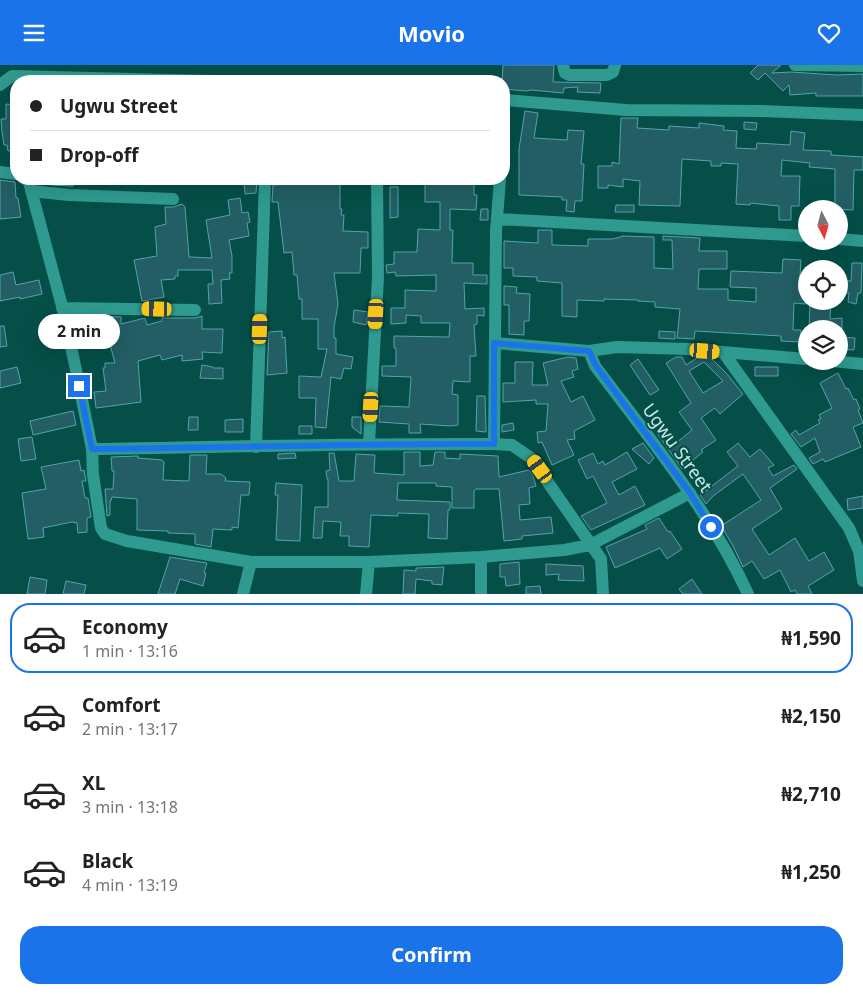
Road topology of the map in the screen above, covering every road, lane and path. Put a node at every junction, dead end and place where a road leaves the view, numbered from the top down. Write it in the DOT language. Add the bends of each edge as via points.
graph roads {
  1 [pos="563,65"];
  2 [pos="615,65"];
  3 [pos="795,65"];
  4 [pos="863,66"];
  5 [pos="510,100"];
  6 [pos="863,115"];
  7 [pos="30,185"];
  8 [pos="265,185"];
  9 [pos="377,185"];
  10 [pos="500,185"];
  11 [pos="31,191"];
  12 [pos="173,199"];
  13 [pos="498,219"];
  14 [pos="798,236"];
  15 [pos="848,240"];
  16 [pos="863,241"];
  17 [pos="62,308"];
  18 [pos="195,310"];
  19 [pos="494,343"];
  20 [pos="589,351"];
  21 [pos="722,352"];
  22 [pos="798,358"];
  23 [pos="848,363"];
  24 [pos="863,364"];
  25 [pos="369,444"];
  26 [pos="494,444"];
  27 [pos="256,447"];
  28 [pos="92,449"];
  29 [pos="690,493"];
  30 [pos="590,545"];
  31 [pos="481,557"];
  32 [pos="252,562"];
  33 [pos="370,562"];
  34 [pos="863,581"];
  35 [pos="243,594"];
  36 [pos="366,594"];
  37 [pos="481,594"];
  38 [pos="603,594"];
  39 [pos="748,594"];
  1 -- 2 [label="street" via="569,75 607,75 613,72"];
  3 -- 4 [label="street"];
  5 -- 6 [label="street" via="626,110"];
  7 -- 11 [label="street"];
  8 -- 27 [label="street"];
  9 -- 25 [label="street" via="378,277"];
  10 -- 13 [label="street"];
  11 -- 12 [label="street"];
  11 -- 17 [label="street"];
  13 -- 14 [label="street"];
  13 -- 19 [label="street"];
  15 -- 16 [label="street"];
  17 -- 18 [label="street"];
  17 -- 28 [label="street"];
  19 -- 20 [label="street"];
  19 -- 26 [label="street"];
  20 -- 21 [label="street" via="616,347"];
  20 -- 29 [label="street, Ugwu Street" via="596,366"];
  21 -- 22 [label="street"];
  21 -- 34 [label="street" via="849,528 859,551"];
  23 -- 24 [label="street"];
  25 -- 26 [label="street"];
  25 -- 27 [label="street"];
  26 -- 30 [label="street" via="512,445 531,458"];
  27 -- 28 [label="street"];
  28 -- 32 [label="street" via="101,528 106,534 127,541"];
  29 -- 30 [label="street"];
  29 -- 39 [label="street, Ugwu Street" via="732,560"];
  30 -- 31 [label="street"];
  30 -- 38 [label="street" via="601,559"];
  31 -- 33 [label="street"];
  31 -- 37 [label="street"];
  32 -- 33 [label="street"];
  32 -- 35 [label="street"];
  33 -- 36 [label="street"];
}
